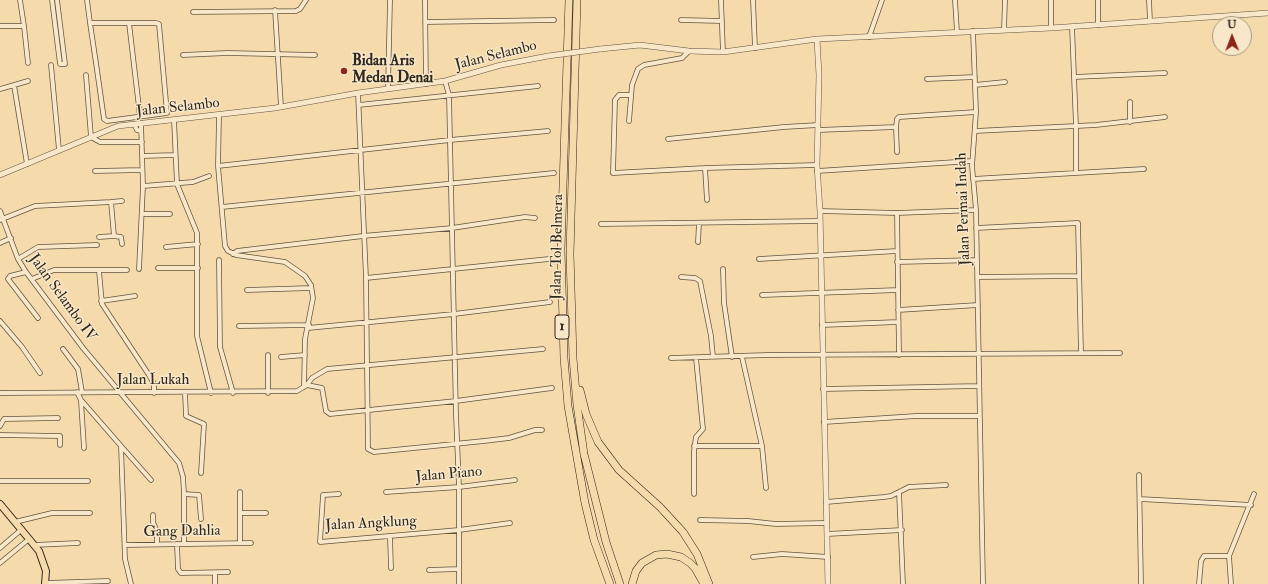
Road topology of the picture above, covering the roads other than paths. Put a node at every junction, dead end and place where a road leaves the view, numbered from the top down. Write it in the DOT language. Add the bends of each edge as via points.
graph roads {
  1 [pos="20,0"];
  2 [pos="52,0"];
  3 [pos="57,0"];
  4 [pos="87,0"];
  5 [pos="306,0"];
  6 [pos="390,0"];
  7 [pos="425,0"];
  8 [pos="569,0"];
  9 [pos="577,0"];
  10 [pos="721,0"];
  11 [pos="753,0"];
  12 [pos="882,0"];
  13 [pos="955,0"];
  14 [pos="1004,0"];
  15 [pos="1051,0"];
  16 [pos="1098,0"];
  17 [pos="1149,0"];
  18 [pos="275,10"];
  19 [pos="194,12"];
  20 [pos="1268,13"];
  21 [pos="554,20"];
  22 [pos="681,20"];
  23 [pos="722,21"];
  24 [pos="1150,21"];
  25 [pos="60,22"];
  26 [pos="129,22"];
  27 [pos="425,22"];
  28 [pos="90,23"];
  29 [pos="55,24"];
  30 [pos="1098,25"];
  31 [pos="0,26"];
  32 [pos="24,26"];
  33 [pos="1072,27"];
  34 [pos="1051,28"];
  35 [pos="1004,30"];
  36 [pos="973,31"];
  37 [pos="957,32"];
  38 [pos="869,37"];
  39 [pos="817,39"];
  40 [pos="755,48"];
  41 [pos="690,50"];
  42 [pos="723,52"];
  43 [pos="278,54"];
  44 [pos="183,55"];
  45 [pos="315,55"];
  46 [pos="28,63"];
  47 [pos="52,65"];
  48 [pos="1165,73"];
  49 [pos="86,75"];
  50 [pos="975,77"];
  51 [pos="1074,77"];
  52 [pos="926,79"];
  53 [pos="28,81"];
  54 [pos="445,81"];
  55 [pos="1005,82"];
  56 [pos="426,84"];
  57 [pos="14,85"];
  58 [pos="975,85"];
  59 [pos="538,86"];
  60 [pos="0,89"];
  61 [pos="388,89"];
  62 [pos="358,93"];
  63 [pos="449,95"];
  64 [pos="630,95"];
  65 [pos="1130,102"];
  66 [pos="359,105"];
  67 [pos="281,107"];
  68 [pos="976,112"];
  69 [pos="140,116"];
  70 [pos="219,116"];
  71 [pos="1166,117"];
  72 [pos="174,120"];
  73 [pos="629,121"];
  74 [pos="1130,122"];
  75 [pos="141,123"];
  76 [pos="134,124"];
  77 [pos="1076,126"];
  78 [pos="896,127"];
  79 [pos="818,128"];
  80 [pos="141,131"];
  81 [pos="548,131"];
  82 [pos="975,131"];
  83 [pos="91,137"];
  84 [pos="668,139"];
  85 [pos="450,140"];
  86 [pos="142,142"];
  87 [pos="59,150"];
  88 [pos="362,150"];
  89 [pos="897,152"];
  90 [pos="174,155"];
  91 [pos="142,156"];
  92 [pos="972,161"];
  93 [pos="27,164"];
  94 [pos="817,165"];
  95 [pos="218,166"];
  96 [pos="705,168"];
  97 [pos="1144,169"];
  98 [pos="142,170"];
  99 [pos="95,171"];
  100 [pos="817,171"];
  101 [pos="554,173"];
  102 [pos="1076,173"];
  103 [pos="0,175"];
  104 [pos="209,176"];
  105 [pos="973,180"];
  106 [pos="177,184"];
  107 [pos="451,184"];
  108 [pos="143,186"];
  109 [pos="362,192"];
  110 [pos="707,200"];
  111 [pos="122,201"];
  112 [pos="111,202"];
  113 [pos="222,207"];
  114 [pos="976,210"];
  115 [pos="0,211"];
  116 [pos="820,211"];
  117 [pos="897,213"];
  118 [pos="142,214"];
  119 [pos="170,214"];
  120 [pos="535,218"];
  121 [pos="1,219"];
  122 [pos="820,221"];
  123 [pos="699,223"];
  124 [pos="601,224"];
  125 [pos="452,228"];
  126 [pos="976,228"];
  127 [pos="99,236"];
  128 [pos="114,236"];
  129 [pos="363,236"];
  130 [pos="11,238"];
  131 [pos="698,242"];
  132 [pos="0,243"];
  133 [pos="122,244"];
  134 [pos="198,244"];
  135 [pos="97,245"];
  136 [pos="166,247"];
  137 [pos="897,251"];
  138 [pos="233,254"];
  139 [pos="820,257"];
  140 [pos="18,259"];
  141 [pos="548,259"];
  142 [pos="759,259"];
  143 [pos="219,260"];
  144 [pos="977,260"];
  145 [pos="897,262"];
  146 [pos="158,268"];
  147 [pos="198,268"];
  148 [pos="139,269"];
  149 [pos="723,269"];
  150 [pos="127,270"];
  151 [pos="452,270"];
  152 [pos="99,271"];
  153 [pos="26,272"];
  154 [pos="1079,276"];
  155 [pos="681,277"];
  156 [pos="977,277"];
  157 [pos="366,278"];
  158 [pos="32,279"];
  159 [pos="311,288"];
  160 [pos="248,290"];
  161 [pos="898,290"];
  162 [pos="821,294"];
  163 [pos="762,295"];
  164 [pos="135,296"];
  165 [pos="101,301"];
  166 [pos="550,302"];
  167 [pos="978,306"];
  168 [pos="898,310"];
  169 [pos="454,314"];
  170 [pos="38,318"];
  171 [pos="0,321"];
  172 [pos="366,322"];
  173 [pos="898,322"];
  174 [pos="822,325"];
  175 [pos="239,326"];
  176 [pos="309,326"];
  177 [pos="543,349"];
  178 [pos="63,350"];
  179 [pos="978,353"];
  180 [pos="1081,353"];
  181 [pos="1120,353"];
  182 [pos="268,355"];
  183 [pos="304,355"];
  184 [pos="823,355"];
  185 [pos="899,355"];
  186 [pos="281,357"];
  187 [pos="455,357"];
  188 [pos="713,357"];
  189 [pos="732,357"];
  190 [pos="742,357"];
  191 [pos="573,358"];
  192 [pos="671,358"];
  193 [pos="696,358"];
  194 [pos="367,366"];
  195 [pos="40,373"];
  196 [pos="306,386"];
  197 [pos="979,386"];
  198 [pos="552,388"];
  199 [pos="823,389"];
  200 [pos="79,392"];
  201 [pos="119,392"];
  202 [pos="0,393"];
  203 [pos="154,393"];
  204 [pos="186,393"];
  205 [pos="211,393"];
  206 [pos="233,393"];
  207 [pos="268,393"];
  208 [pos="81,400"];
  209 [pos="456,401"];
  210 [pos="369,410"];
  211 [pos="979,416"];
  212 [pos="58,418"];
  213 [pos="824,422"];
  214 [pos="0,426"];
  215 [pos="542,430"];
  216 [pos="0,435"];
  217 [pos="457,444"];
  218 [pos="60,445"];
  219 [pos="121,446"];
  220 [pos="694,446"];
  221 [pos="762,446"];
  222 [pos="84,448"];
  223 [pos="201,473"];
  224 [pos="1138,475"];
  225 [pos="151,480"];
  226 [pos="515,480"];
  227 [pos="0,481"];
  228 [pos="88,481"];
  229 [pos="946,485"];
  230 [pos="459,487"];
  231 [pos="766,488"];
  232 [pos="240,492"];
  233 [pos="386,492"];
  234 [pos="899,492"];
  235 [pos="184,494"];
  236 [pos="339,494"];
  237 [pos="694,494"];
  238 [pos="1254,494"];
  239 [pos="1140,499"];
  240 [pos="826,502"];
  241 [pos="0,504"];
  242 [pos="1250,505"];
  243 [pos="90,513"];
  244 [pos="240,513"];
  245 [pos="266,513"];
  246 [pos="153,515"];
  247 [pos="201,519"];
  248 [pos="700,520"];
  249 [pos="15,522"];
  250 [pos="510,523"];
  251 [pos="826,523"];
  252 [pos="22,529"];
  253 [pos="459,530"];
  254 [pos="902,530"];
  255 [pos="827,534"];
  256 [pos="390,537"];
  257 [pos="29,539"];
  258 [pos="78,543"];
  259 [pos="240,543"];
  260 [pos="251,543"];
  261 [pos="157,544"];
  262 [pos="177,544"];
  263 [pos="184,544"];
  264 [pos="34,545"];
  265 [pos="125,545"];
  266 [pos="0,548"];
  267 [pos="1229,556"];
  268 [pos="753,557"];
  269 [pos="828,557"];
  270 [pos="600,558"];
  271 [pos="0,563"];
  272 [pos="391,568"];
  273 [pos="459,569"];
  274 [pos="429,570"];
  275 [pos="228,572"];
  276 [pos="215,573"];
  277 [pos="108,581"];
  278 [pos="45,584"];
  279 [pos="131,584"];
  280 [pos="215,584"];
  281 [pos="460,584"];
  282 [pos="606,584"];
  283 [pos="610,584"];
  284 [pos="620,584"];
  285 [pos="632,584"];
  286 [pos="704,584"];
  287 [pos="710,584"];
  288 [pos="828,584"];
  289 [pos="903,584"];
  290 [pos="983,584"];
  291 [pos="1141,584"];
  292 [pos="1199,584"];
  293 [pos="1231,584"];
  1 -- 32 [label="street"];
  2 -- 29 [label="street"];
  3 -- 25 [label="street"];
  4 -- 28 [label="street"];
  5 -- 18 [label="street" via="298,10"];
  6 -- 61 [label="street"];
  7 -- 27 [label="street"];
  8 -- 270 [label="highway, Jalan Tol Belmera / 1" via="561,248 564,358 576,455 585,503"];
  9 -- 191 [label="highway, Jalan Tol Belmera / 1" via="570,254"];
  10 -- 23 [label="street"];
  11 -- 40 [label="street"];
  12 -- 38 [label="street"];
  13 -- 37 [label="street"];
  14 -- 35 [label="street"];
  15 -- 34 [label="street"];
  16 -- 30 [label="street"];
  17 -- 24 [label="street"];
  18 -- 19 [label="street"];
  18 -- 43 [label="street"];
  20 -- 24 [label="street, Jalan Selambo"];
  21 -- 27 [label="street"];
  22 -- 23 [label="street"];
  23 -- 42 [label="street"];
  24 -- 30 [label="street, Jalan Selambo"];
  25 -- 29 [label="street"];
  25 -- 29 [label="street" via="65,64 60,64"];
  26 -- 28 [label="street"];
  26 -- 69 [label="street"];
  26 -- 69 [label="street" via="156,22 160,26 168,111 165,114"];
  27 -- 56 [label="street"];
  28 -- 69 [label="street" via="104,119 107,121"];
  30 -- 33 [label="street, Jalan Selambo"];
  31 -- 32 [label="street"];
  32 -- 46 [label="street"];
  33 -- 34 [label="street, Jalan Selambo"];
  33 -- 51 [label="street"];
  34 -- 35 [label="street, Jalan Selambo"];
  35 -- 36 [label="street, Jalan Selambo"];
  36 -- 37 [label="street, Jalan Selambo"];
  36 -- 50 [label="street, Jalan Permai Indah"];
  37 -- 38 [label="street, Jalan Selambo"];
  38 -- 39 [label="street, Jalan Selambo"];
  39 -- 40 [label="street, Jalan Selambo"];
  39 -- 79 [label="street"];
  40 -- 42 [label="street, Jalan Selambo"];
  41 -- 42 [label="street, Jalan Selambo"];
  41 -- 54 [label="street, Jalan Selambo, bridge" via="640,45 600,49 501,64"];
  41 -- 64 [label="street" via="682,58 644,65 638,69"];
  43 -- 44 [label="street"];
  43 -- 45 [label="street"];
  43 -- 67 [label="street"];
  47 -- 87 [label="street"];
  48 -- 51 [label="street"];
  49 -- 83 [label="street"];
  50 -- 52 [label="street"];
  50 -- 58 [label="street, Jalan Permai Indah"];
  51 -- 77 [label="street"];
  53 -- 57 [label="street"];
  54 -- 56 [label="street, Jalan Selambo"];
  54 -- 63 [label="street"];
  55 -- 58 [label="street"];
  56 -- 61 [label="street, Jalan Selambo"];
  57 -- 60 [label="street"];
  57 -- 93 [label="street"];
  58 -- 68 [label="street, Jalan Permai Indah"];
  59 -- 63 [label="street"];
  61 -- 62 [label="street, Jalan Selambo"];
  62 -- 66 [label="street"];
  62 -- 67 [label="street, Jalan Selambo"];
  63 -- 66 [label="street"];
  63 -- 85 [label="street"];
  64 -- 73 [label="street"];
  64 -- 96 [label="street" via="619,95 614,100 614,173"];
  65 -- 74 [label="street"];
  66 -- 88 [label="street"];
  67 -- 70 [label="street, Jalan Selambo"];
  68 -- 78 [label="street" via="903,116 897,119"];
  68 -- 82 [label="street, Jalan Permai Indah"];
  70 -- 72 [label="street, Jalan Selambo"];
  70 -- 95 [label="street"];
  71 -- 74 [label="street"];
  72 -- 75 [label="street, Jalan Selambo"];
  72 -- 90 [label="street"];
  74 -- 77 [label="street"];
  75 -- 76 [label="street, Jalan Selambo"];
  75 -- 80 [label="street"];
  76 -- 80 [label="street" via="137,130"];
  76 -- 83 [label="street, Jalan Selambo" via="118,126"];
  77 -- 82 [label="street"];
  77 -- 102 [label="street"];
  78 -- 79 [label="street"];
  78 -- 89 [label="street"];
  79 -- 84 [label="street" via="784,127"];
  79 -- 94 [label="street"];
  80 -- 86 [label="street"];
  81 -- 85 [label="street"];
  82 -- 92 [label="street, Jalan Permai Indah"];
  83 -- 86 [label="street" via="100,142"];
  83 -- 87 [label="street, Jalan Selambo"];
  85 -- 88 [label="street"];
  85 -- 107 [label="street"];
  86 -- 91 [label="street"];
  87 -- 93 [label="street, Jalan Selambo"];
  88 -- 95 [label="street"];
  88 -- 109 [label="street"];
  90 -- 91 [label="street"];
  90 -- 106 [label="street"];
  91 -- 98 [label="street"];
  92 -- 100 [label="street"];
  92 -- 105 [label="street, Jalan Permai Indah"];
  93 -- 103 [label="street, Jalan Selambo"];
  94 -- 96 [label="street"];
  94 -- 100 [label="street"];
  95 -- 113 [label="street"];
  96 -- 110 [label="street"];
  97 -- 102 [label="street"];
  98 -- 99 [label="street"];
  98 -- 108 [label="street"];
  100 -- 116 [label="street"];
  101 -- 107 [label="street"];
  102 -- 105 [label="street"];
  104 -- 106 [label="street"];
  105 -- 114 [label="street, Jalan Permai Indah"];
  106 -- 108 [label="street"];
  106 -- 134 [label="street" via="197,233"];
  107 -- 109 [label="street"];
  107 -- 125 [label="street"];
  108 -- 118 [label="street"];
  109 -- 113 [label="street"];
  109 -- 129 [label="street"];
  111 -- 112 [label="street"];
  112 -- 121 [label="street" via="35,206"];
  112 -- 128 [label="street"];
  113 -- 138 [label="street" via="224,241 228,251"];
  114 -- 117 [label="street"];
  114 -- 126 [label="street, Jalan Permai Indah"];
  115 -- 121 [label="street, Jalan Selambo IV"];
  116 -- 117 [label="street"];
  116 -- 122 [label="street"];
  117 -- 137 [label="street"];
  118 -- 119 [label="street"];
  118 -- 148 [label="street"];
  120 -- 125 [label="street" via="525,217"];
  121 -- 130 [label="street, Jalan Selambo IV"];
  122 -- 123 [label="street"];
  122 -- 139 [label="street"];
  123 -- 124 [label="street"];
  123 -- 131 [label="street"];
  125 -- 129 [label="street"];
  125 -- 151 [label="street"];
  126 -- 144 [label="street, Jalan Permai Indah"];
  126 -- 154 [label="street" via="1076,222"];
  127 -- 128 [label="street"];
  128 -- 133 [label="street" via="121,237"];
  129 -- 138 [label="street" via="237,251"];
  129 -- 157 [label="street"];
  130 -- 132 [label="street"];
  130 -- 140 [label="street, Jalan Selambo IV"];
  134 -- 136 [label="street"];
  134 -- 147 [label="street"];
  135 -- 140 [label="street" via="38,247"];
  137 -- 139 [label="street"];
  137 -- 145 [label="street"];
  138 -- 159 [label="street" via="285,262 305,276"];
  139 -- 142 [label="street"];
  139 -- 162 [label="street"];
  140 -- 153 [label="street, Jalan Selambo IV"];
  141 -- 151 [label="street"];
  143 -- 206 [label="street" via="220,347"];
  144 -- 145 [label="street"];
  144 -- 156 [label="street, Jalan Permai Indah"];
  145 -- 161 [label="street"];
  146 -- 147 [label="street"];
  147 -- 205 [label="street" via="197,336"];
  149 -- 189 [label="street" via="724,303"];
  150 -- 152 [label="street"];
  151 -- 157 [label="street"];
  151 -- 169 [label="street"];
  152 -- 158 [label="street" via="54,270"];
  152 -- 165 [label="street"];
  153 -- 158 [label="street, Jalan Selambo IV"];
  153 -- 170 [label="street" via="10,276 8,279"];
  154 -- 156 [label="street"];
  154 -- 180 [label="street"];
  155 -- 188 [label="street" via="700,281"];
  156 -- 167 [label="street, Jalan Permai Indah"];
  157 -- 172 [label="street"];
  158 -- 201 [label="street, Jalan Selambo IV"];
  159 -- 160 [label="street"];
  159 -- 176 [label="street" via="313,298"];
  161 -- 162 [label="street"];
  161 -- 168 [label="street"];
  162 -- 163 [label="street"];
  162 -- 174 [label="street"];
  164 -- 165 [label="street"];
  165 -- 203 [label="street" via="149,375 154,384"];
  166 -- 169 [label="street"];
  167 -- 168 [label="street"];
  167 -- 179 [label="street, Jalan Permai Indah"];
  168 -- 173 [label="street"];
  169 -- 172 [label="street"];
  169 -- 187 [label="street"];
  171 -- 195 [label="street"];
  172 -- 176 [label="street"];
  172 -- 194 [label="street"];
  173 -- 174 [label="street"];
  173 -- 185 [label="street"];
  174 -- 184 [label="street"];
  175 -- 176 [label="street"];
  176 -- 183 [label="street"];
  177 -- 187 [label="street"];
  178 -- 200 [label="street" via="78,369"];
  179 -- 180 [label="street"];
  179 -- 185 [label="street"];
  179 -- 197 [label="street, Jalan Permai Indah"];
  180 -- 181 [label="street"];
  182 -- 207 [label="street"];
  183 -- 186 [label="street"];
  183 -- 196 [label="street"];
  184 -- 185 [label="street"];
  184 -- 190 [label="street"];
  184 -- 199 [label="street"];
  187 -- 194 [label="street"];
  187 -- 209 [label="street"];
  188 -- 189 [label="street"];
  188 -- 193 [label="street"];
  189 -- 190 [label="street"];
  190 -- 221 [label="street"];
  191 -- 284 [label="highway, Jalan Tol Belmera / 1" via="584,454 606,542"];
  191 -- 287 [label="highway" via="586,414 598,442 619,470 683,532 697,554"];
  192 -- 193 [label="street"];
  193 -- 220 [label="street" via="703,429 696,437"];
  194 -- 196 [label="street" via="327,369 312,378"];
  194 -- 210 [label="street"];
  196 -- 207 [label="street, Jalan Lukah" via="297,391"];
  196 -- 210 [label="street" via="322,388 328,413"];
  197 -- 199 [label="street"];
  197 -- 211 [label="street, Jalan Permai Indah"];
  198 -- 209 [label="street"];
  199 -- 213 [label="street"];
  200 -- 201 [label="street, Jalan Lukah"];
  200 -- 202 [label="street, Jalan Lukah"];
  200 -- 208 [label="street"];
  201 -- 203 [label="street, Jalan Lukah"];
  201 -- 235 [label="street, Jalan Selambo IV" via="180,463 184,477"];
  203 -- 204 [label="street, Jalan Lukah"];
  204 -- 205 [label="street, Jalan Lukah"];
  204 -- 223 [label="street" via="186,416 204,424"];
  205 -- 206 [label="street, Jalan Lukah"];
  206 -- 207 [label="street, Jalan Lukah"];
  208 -- 219 [label="street"];
  208 -- 222 [label="street"];
  209 -- 210 [label="street"];
  209 -- 217 [label="street"];
  210 -- 217 [label="street" via="368,449 371,452"];
  211 -- 213 [label="street" via="916,416"];
  211 -- 290 [label="street, Jalan Permai Indah"];
  212 -- 214 [label="street" via="4,419"];
  213 -- 240 [label="street"];
  215 -- 217 [label="street" via="508,438"];
  216 -- 218 [label="street" via="60,436"];
  217 -- 230 [label="street"];
  219 -- 225 [label="street"];
  219 -- 265 [label="street"];
  220 -- 221 [label="street"];
  220 -- 237 [label="street"];
  221 -- 231 [label="street"];
  224 -- 239 [label="street"];
  226 -- 230 [label="street, Jalan Piano"];
  227 -- 228 [label="street"];
  229 -- 234 [label="street" via="909,487"];
  230 -- 233 [label="street, Jalan Piano"];
  230 -- 253 [label="street"];
  232 -- 244 [label="street"];
  234 -- 240 [label="street" via="884,497"];
  234 -- 254 [label="street"];
  235 -- 247 [label="street" via="200,495"];
  235 -- 263 [label="street, Jalan Selambo IV"];
  236 -- 256 [label="street, Jalan Angklung" via="322,495 320,542"];
  238 -- 242 [label="street"];
  239 -- 242 [label="street"];
  239 -- 291 [label="street"];
  240 -- 251 [label="street"];
  241 -- 249 [label="main road"];
  242 -- 267 [label="street"];
  243 -- 249 [label="street" via="52,513"];
  244 -- 245 [label="street"];
  244 -- 259 [label="street"];
  246 -- 261 [label="street"];
  248 -- 251 [label="street" via="776,524"];
  249 -- 252 [label="main road"];
  250 -- 253 [label="street, Jalan Angklung"];
  251 -- 255 [label="street"];
  252 -- 257 [label="main road"];
  252 -- 266 [label="street"];
  253 -- 256 [label="street, Jalan Angklung"];
  253 -- 273 [label="street"];
  254 -- 255 [label="street"];
  254 -- 289 [label="street"];
  255 -- 269 [label="street"];
  256 -- 272 [label="street"];
  257 -- 264 [label="main road"];
  257 -- 271 [label="street"];
  258 -- 264 [label="street"];
  259 -- 260 [label="street, Gang Dahlia"];
  259 -- 263 [label="street, Gang Dahlia"];
  261 -- 262 [label="street, Gang Dahlia"];
  261 -- 265 [label="street, Gang Dahlia"];
  262 -- 263 [label="street, Gang Dahlia"];
  262 -- 276 [label="street" via="181,573"];
  264 -- 278 [label="main road" via="44,562"];
  265 -- 279 [label="street" via="125,559"];
  267 -- 292 [label="street" via="1204,556 1201,561"];
  267 -- 293 [label="street"];
  268 -- 269 [label="street" via="782,554"];
  269 -- 288 [label="street"];
  270 -- 282 [label="highway"];
  270 -- 283 [label="highway, Jalan Tol Belmera / 1"];
  273 -- 274 [label="street"];
  273 -- 281 [label="street"];
  275 -- 276 [label="street"];
  276 -- 280 [label="street"];
  277 -- 278 [label="street"];
  285 -- 286 [label="highway" via="642,563 656,555 667,554 681,557 690,563"];
}
